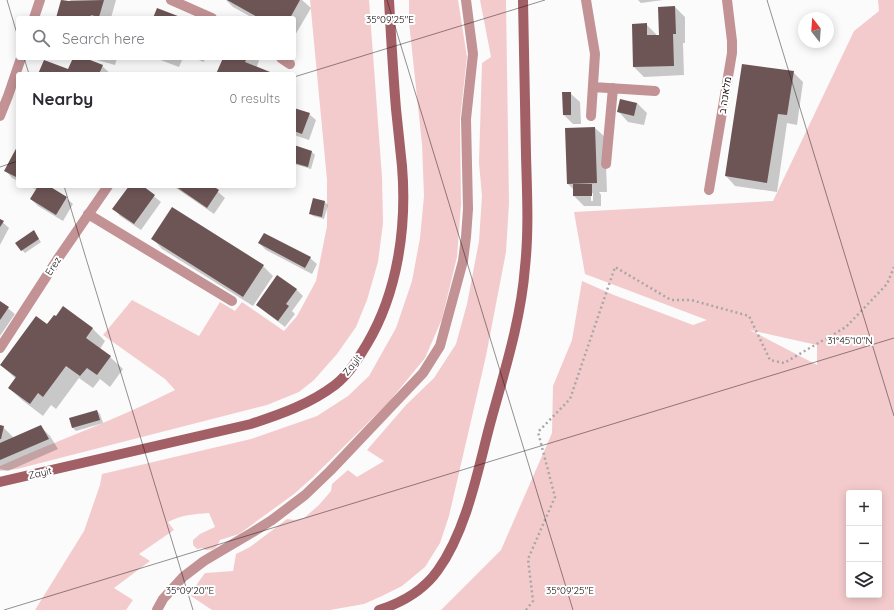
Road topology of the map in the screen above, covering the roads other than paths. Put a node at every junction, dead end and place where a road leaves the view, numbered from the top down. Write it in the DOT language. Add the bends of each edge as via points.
graph roads {
  1 [pos="40,0"];
  2 [pos="172,0"];
  3 [pos="389,0"];
  4 [pos="466,0"];
  5 [pos="523,0"];
  6 [pos="586,0"];
  7 [pos="727,0"];
  8 [pos="35,16"];
  9 [pos="208,16"];
  10 [pos="20,60"];
  11 [pos="283,60"];
  12 [pos="290,64"];
  13 [pos="16,72"];
  14 [pos="16,73"];
  15 [pos="593,87"];
  16 [pos="613,88"];
  17 [pos="655,91"];
  18 [pos="0,116"];
  19 [pos="591,116"];
  20 [pos="606,164"];
  21 [pos="107,188"];
  22 [pos="709,190"];
  23 [pos="88,214"];
  24 [pos="232,301"];
  25 [pos="0,348"];
  26 [pos="0,482"];
  27 [pos="157,610"];
  28 [pos="379,610"];
  1 -- 8 [label="street"];
  2 -- 9 [label="street"];
  3 -- 26 [label="street, Zayit" via="393,78 402,166 401,234 395,272 386,303 372,336 356,363 336,384 310,402 257,422"];
  4 -- 27 [label="street" via="473,54 466,119 466,237 463,261 440,346 423,373 305,495 272,520 204,561 183,577 163,598"];
  5 -- 28 [label="street" via="526,261 507,364 465,512 450,550 437,572 423,586 406,599"];
  6 -- 15 [label="street" via="595,54"];
  7 -- 22 [label="street, מלאכה ב" via="732,53"];
  10 -- 13 [label="street"];
  11 -- 12 [label="street"];
  14 -- 18 [label="street"];
  15 -- 16 [label="street"];
  15 -- 19 [label="street"];
  16 -- 17 [label="street"];
  16 -- 20 [label="street"];
  21 -- 23 [label="street, Erez"];
  23 -- 24 [label="street"];
  23 -- 25 [label="street, Erez"];
}
